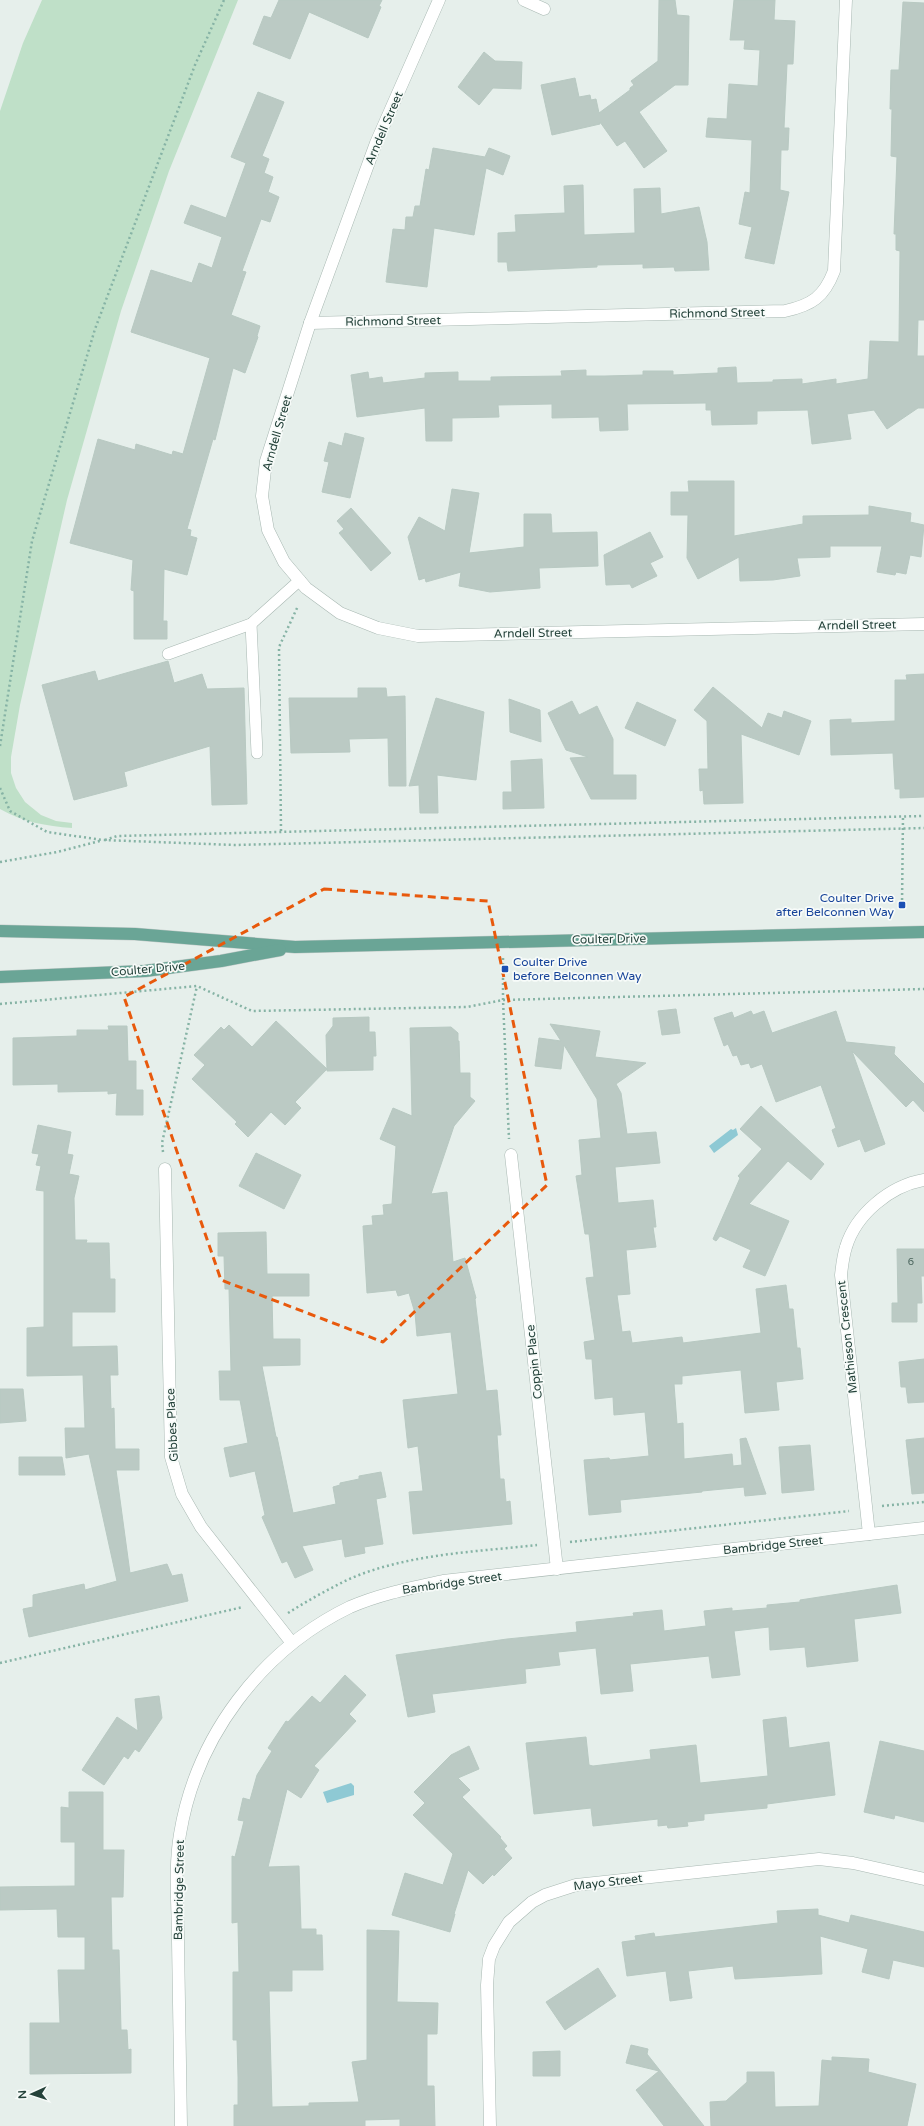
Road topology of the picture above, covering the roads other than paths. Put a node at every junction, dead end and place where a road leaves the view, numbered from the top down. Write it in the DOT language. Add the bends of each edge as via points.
graph roads {
  1 [pos="439,0"];
  2 [pos="524,0"];
  3 [pos="846,0"];
  4 [pos="544,9"];
  5 [pos="310,323"];
  6 [pos="303,584"];
  7 [pos="251,624"];
  8 [pos="924,624"];
  9 [pos="168,654"];
  10 [pos="257,753"];
  11 [pos="0,931"];
  12 [pos="924,932"];
  13 [pos="295,948"];
  14 [pos="0,977"];
  15 [pos="511,1155"];
  16 [pos="165,1170"];
  17 [pos="924,1180"];
  18 [pos="924,1528"];
  19 [pos="869,1534"];
  20 [pos="557,1569"];
  21 [pos="292,1643"];
  22 [pos="924,1880"];
  23 [pos="181,2126"];
  24 [pos="490,2126"];
  1 -- 5 [label="street, Arndell Street" via="376,143"];
  2 -- 4 [label="street"];
  3 -- 5 [label="street, Richmond Street" via="834,271 828,286 818,298 803,307 785,311"];
  5 -- 6 [label="street, Arndell Street" via="266,461 262,496 268,530 284,562"];
  6 -- 7 [label="lane"];
  6 -- 8 [label="street, Arndell Street" via="340,613 378,628 418,636"];
  7 -- 9 [label="lane"];
  7 -- 10 [label="lane"];
  11 -- 13 [label="main road, Coulter Drive" via="135,934"];
  12 -- 13 [label="main road, Coulter Drive"];
  13 -- 14 [label="main road, Coulter Drive" via="145,971"];
  15 -- 20 [label="street, Coppin Place"];
  16 -- 21 [label="street, Gibbes Place" via="171,1457 182,1494 202,1527"];
  17 -- 19 [label="street, Mathieson Crescent" via="913,1182 882,1197 860,1220 846,1246 843,1260 841,1289"];
  18 -- 19 [label="street, Bambridge Street"];
  19 -- 20 [label="street, Bambridge Street"];
  20 -- 21 [label="street, Bambridge Street" via="443,1582 395,1591 351,1607"];
  21 -- 23 [label="street, Bambridge Street" via="246,1690 210,1743 190,1788 180,1836 177,1884"];
  22 -- 24 [label="street, Mayo Street" via="853,1863 819,1858 576,1885 532,1902 509,1922 489,1958"];
}
